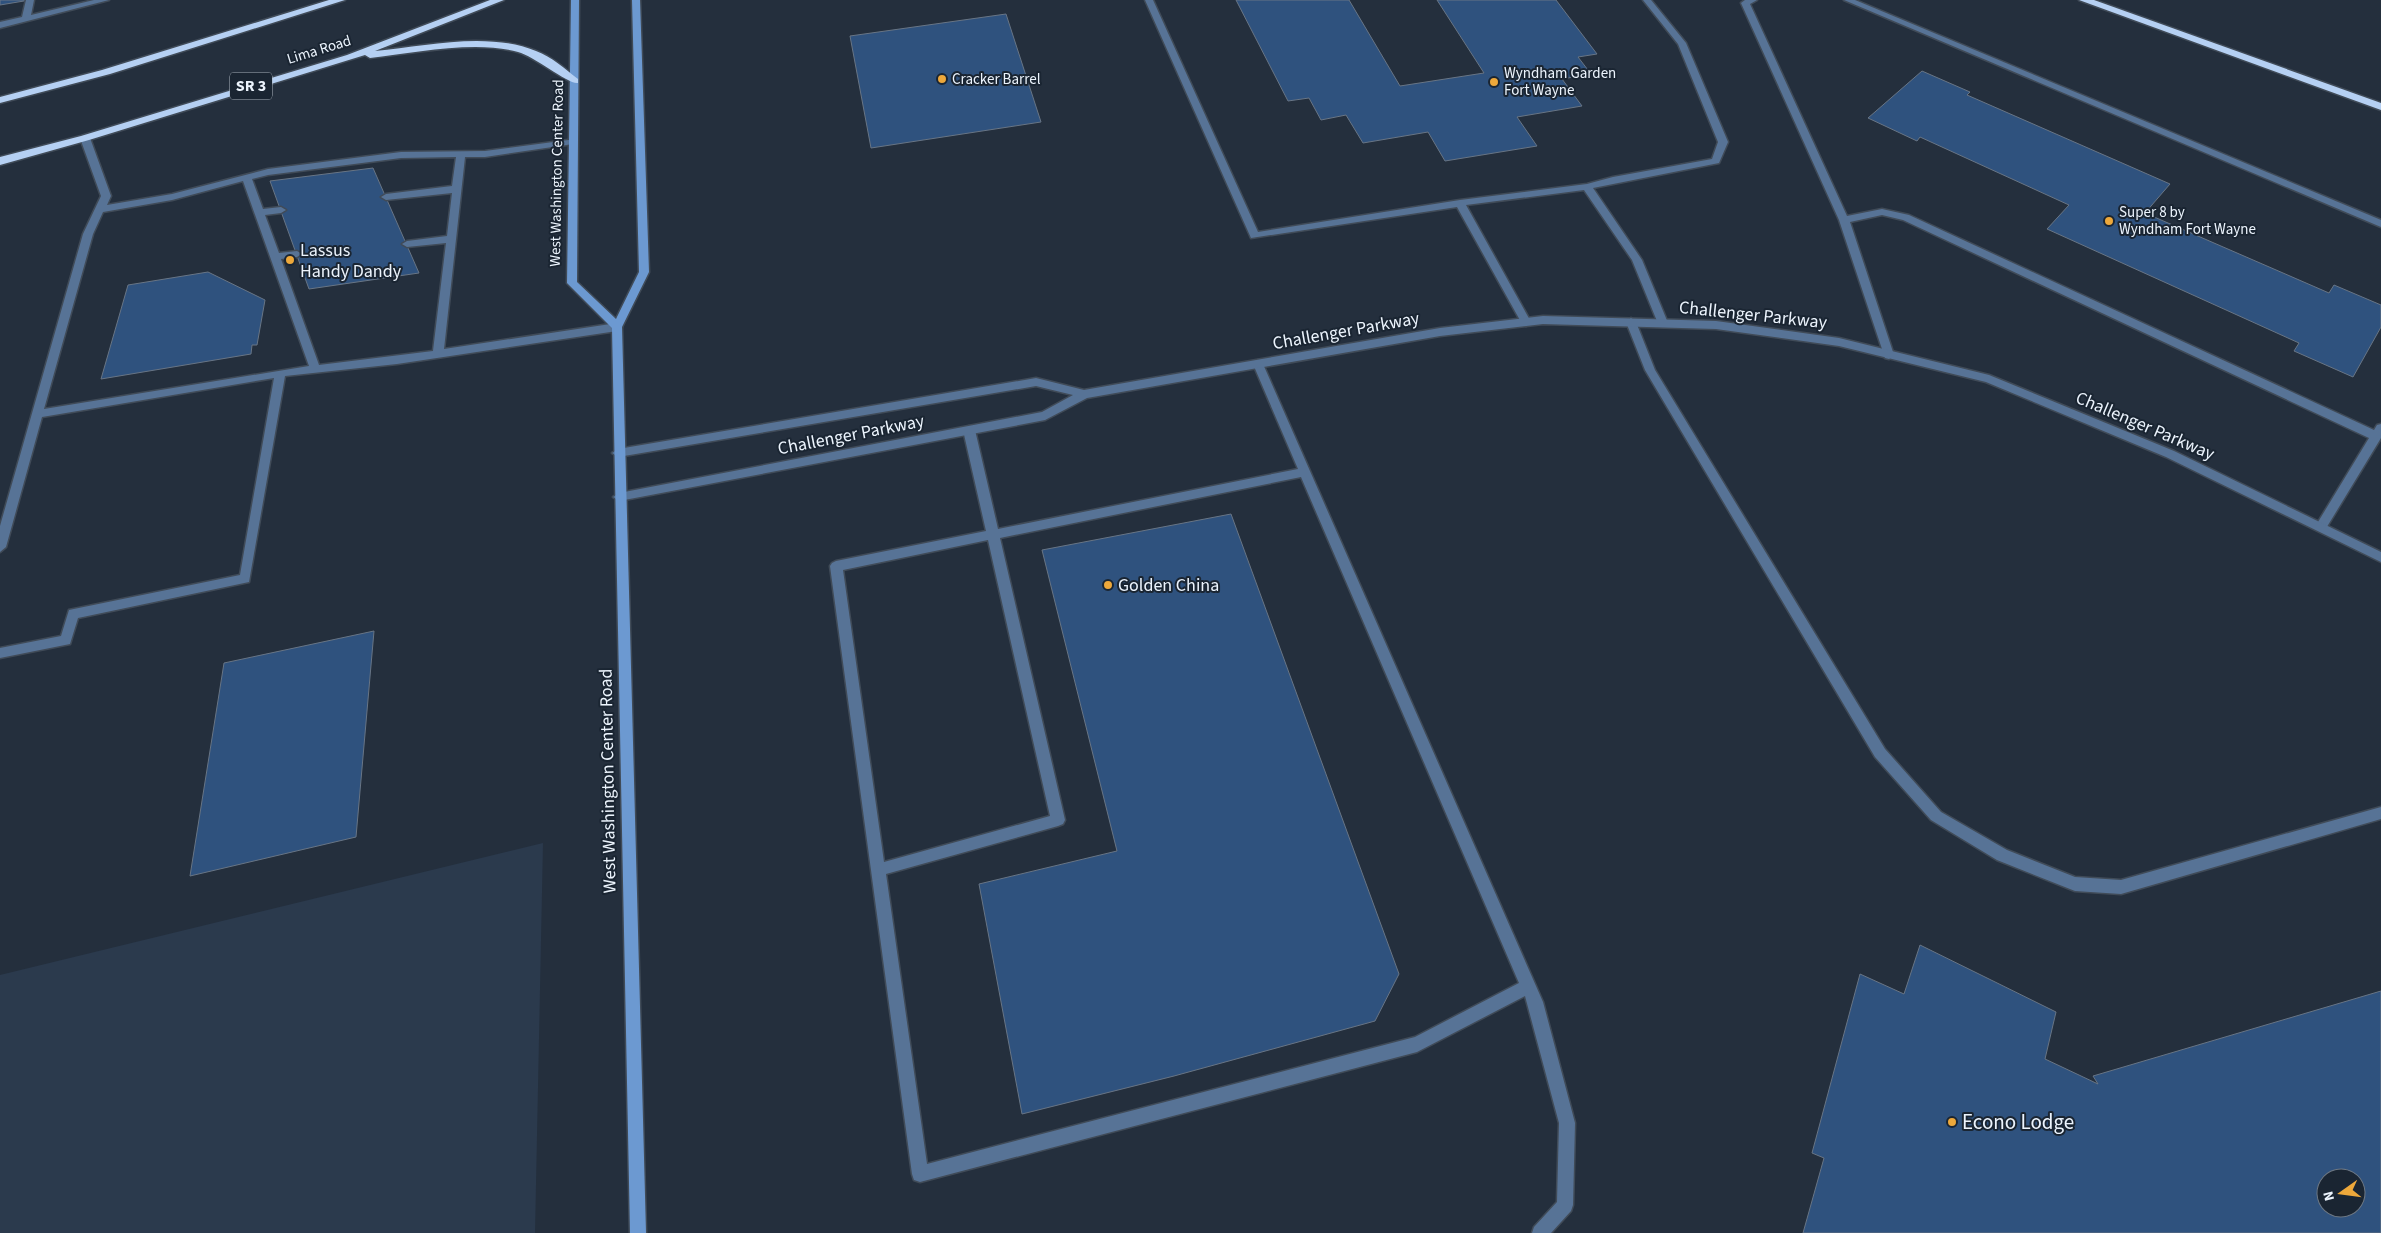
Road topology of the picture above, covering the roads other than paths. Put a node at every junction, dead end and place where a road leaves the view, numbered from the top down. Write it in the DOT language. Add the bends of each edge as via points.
graph roads {
  1 [pos="30,0"];
  2 [pos="105,0"];
  3 [pos="340,0"];
  4 [pos="499,0"];
  5 [pos="575,0"];
  6 [pos="636,0"];
  7 [pos="1149,0"];
  8 [pos="1647,0"];
  9 [pos="1753,0"];
  10 [pos="1848,0"];
  11 [pos="2084,0"];
  12 [pos="77,3"];
  13 [pos="26,19"];
  14 [pos="0,25"];
  15 [pos="351,57"];
  16 [pos="574,82"];
  17 [pos="0,100"];
  18 [pos="2381,107"];
  19 [pos="85,138"];
  20 [pos="574,141"];
  21 [pos="461,154"];
  22 [pos="0,161"];
  23 [pos="247,178"];
  24 [pos="1587,187"];
  25 [pos="457,188"];
  26 [pos="386,197"];
  27 [pos="1460,203"];
  28 [pos="101,209"];
  29 [pos="281,210"];
  30 [pos="259,212"];
  31 [pos="1844,220"];
  32 [pos="2381,224"];
  33 [pos="451,239"];
  34 [pos="407,244"];
  35 [pos="297,254"];
  36 [pos="274,257"];
  37 [pos="1526,322"];
  38 [pos="1631,322"];
  39 [pos="1663,323"];
  40 [pos="617,327"];
  41 [pos="438,354"];
  42 [pos="1889,355"];
  43 [pos="1258,364"];
  44 [pos="315,368"];
  45 [pos="280,373"];
  46 [pos="1084,394"];
  47 [pos="38,414"];
  48 [pos="969,430"];
  49 [pos="2378,432"];
  50 [pos="618,453"];
  51 [pos="1305,472"];
  52 [pos="619,497"];
  53 [pos="2321,526"];
  54 [pos="994,534"];
  55 [pos="0,547"];
  56 [pos="2381,557"];
  57 [pos="0,653"];
  58 [pos="2381,813"];
  59 [pos="878,870"];
  60 [pos="1528,987"];
  61 [pos="638,1233"];
  62 [pos="1540,1233"];
  1 -- 13 [label="street"];
  2 -- 12 [label="street"];
  3 -- 17 [label="highway" via="106,72"];
  4 -- 15 [label="highway, Lima Road / SR 3"];
  5 -- 16 [label="main road, West Washington Center Road"];
  6 -- 40 [label="main road, West Washington Center Road" via="644,272"];
  7 -- 27 [label="street" via="1255,236"];
  8 -- 24 [label="street" via="1682,43 1722,142 1716,161"];
  9 -- 31 [label="street" via="1745,3"];
  10 -- 32 [label="street"];
  11 -- 18 [label="highway"];
  12 -- 13 [label="street"];
  13 -- 14 [label="street"];
  15 -- 16 [label="highway" via="460,47 518,49 533,53"];
  15 -- 19 [label="highway, Lima Road / SR 3"];
  16 -- 20 [label="main road, West Washington Center Road"];
  19 -- 22 [label="highway, Lima Road / SR 3"];
  19 -- 28 [label="street" via="106,196"];
  20 -- 21 [label="street" via="485,154"];
  20 -- 40 [label="main road, West Washington Center Road" via="572,283"];
  21 -- 23 [label="street" via="401,155 268,172"];
  21 -- 25 [label="street"];
  23 -- 28 [label="street" via="172,197"];
  23 -- 30 [label="street"];
  24 -- 27 [label="street"];
  24 -- 39 [label="street" via="1638,260"];
  25 -- 26 [label="street"];
  25 -- 33 [label="street"];
  27 -- 37 [label="street"];
  28 -- 47 [label="street" via="88,234"];
  29 -- 30 [label="street"];
  30 -- 36 [label="street"];
  31 -- 42 [label="street"];
  31 -- 49 [label="street" via="1882,212 1906,217"];
  33 -- 34 [label="street"];
  33 -- 41 [label="street"];
  35 -- 36 [label="street"];
  36 -- 44 [label="street"];
  37 -- 38 [label="street, Challenger Parkway"];
  37 -- 43 [label="street, Challenger Parkway" via="1440,332"];
  38 -- 39 [label="street, Challenger Parkway"];
  38 -- 58 [label="street" via="1650,370 1880,753 1936,816 2002,855 2075,884 2121,888"];
  39 -- 42 [label="street, Challenger Parkway" via="1716,325 1839,342"];
  40 -- 41 [label="street"];
  40 -- 50 [label="main road, West Washington Center Road"];
  41 -- 44 [label="street"];
  42 -- 53 [label="street, Challenger Parkway" via="1989,379 2170,454"];
  43 -- 46 [label="street, Challenger Parkway"];
  43 -- 51 [label="street"];
  44 -- 45 [label="street"];
  45 -- 47 [label="street"];
  45 -- 57 [label="street" via="245,579 73,614 66,640"];
  46 -- 48 [label="street, Challenger Parkway" via="1045,416"];
  46 -- 50 [label="street, Challenger Parkway" via="1036,382"];
  47 -- 55 [label="street"];
  48 -- 52 [label="street, Challenger Parkway"];
  48 -- 54 [label="street"];
  49 -- 53 [label="street"];
  50 -- 52 [label="main road, West Washington Center Road"];
  51 -- 54 [label="street"];
  51 -- 60 [label="street"];
  52 -- 61 [label="main road, West Washington Center Road"];
  53 -- 56 [label="street, Challenger Parkway"];
  54 -- 59 [label="street" via="836,566"];
  54 -- 59 [label="street" via="1058,820"];
  59 -- 60 [label="street" via="920,1174 1417,1044"];
  60 -- 62 [label="street" via="1567,1123 1565,1204"];
}
